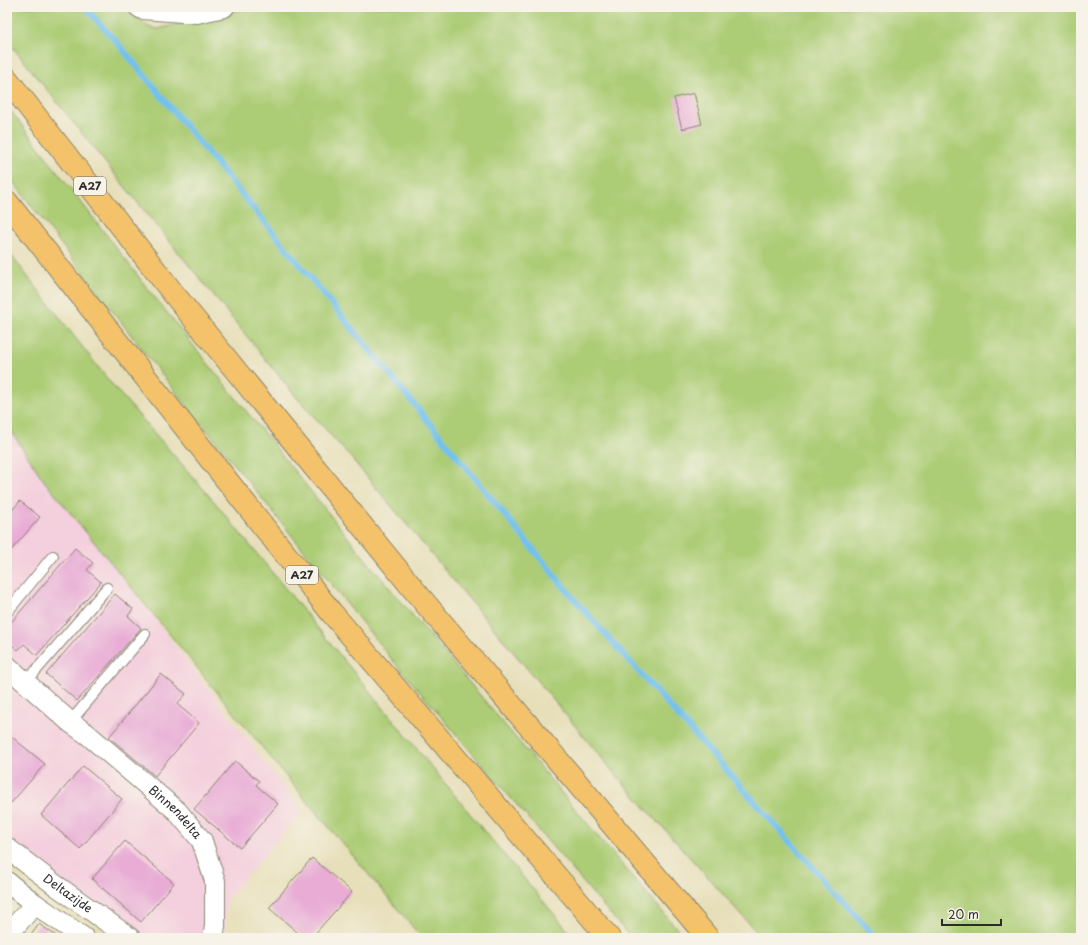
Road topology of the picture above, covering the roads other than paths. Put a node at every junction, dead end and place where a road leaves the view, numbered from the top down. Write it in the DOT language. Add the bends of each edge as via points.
graph roads {
  1 [pos="139,7"];
  2 [pos="224,7"];
  3 [pos="7,79"];
  4 [pos="7,202"];
  5 [pos="53,556"];
  6 [pos="107,588"];
  7 [pos="7,612"];
  8 [pos="146,634"];
  9 [pos="7,666"];
  10 [pos="26,682"];
  11 [pos="70,722"];
  12 [pos="7,848"];
  13 [pos="7,882"];
  14 [pos="35,904"];
  15 [pos="7,936"];
  16 [pos="84,938"];
  17 [pos="130,938"];
  18 [pos="213,938"];
  19 [pos="609,938"];
  20 [pos="708,938"];
  1 -- 2 [label="street" via="197,14"];
  3 -- 20 [label="highway, A27" via="173,293 409,583"];
  4 -- 19 [label="highway, A27" via="332,612"];
  5 -- 7 [label="lane"];
  6 -- 10 [label="lane"];
  8 -- 11 [label="lane"];
  9 -- 10 [label="street, Binnendelta"];
  10 -- 11 [label="street, Binnendelta"];
  11 -- 18 [label="street, Binnendelta" via="176,811 202,841 215,881"];
  12 -- 17 [label="street, Deltazijde"];
  13 -- 14 [label="street"];
  14 -- 15 [label="street"];
  14 -- 16 [label="street"];
}
